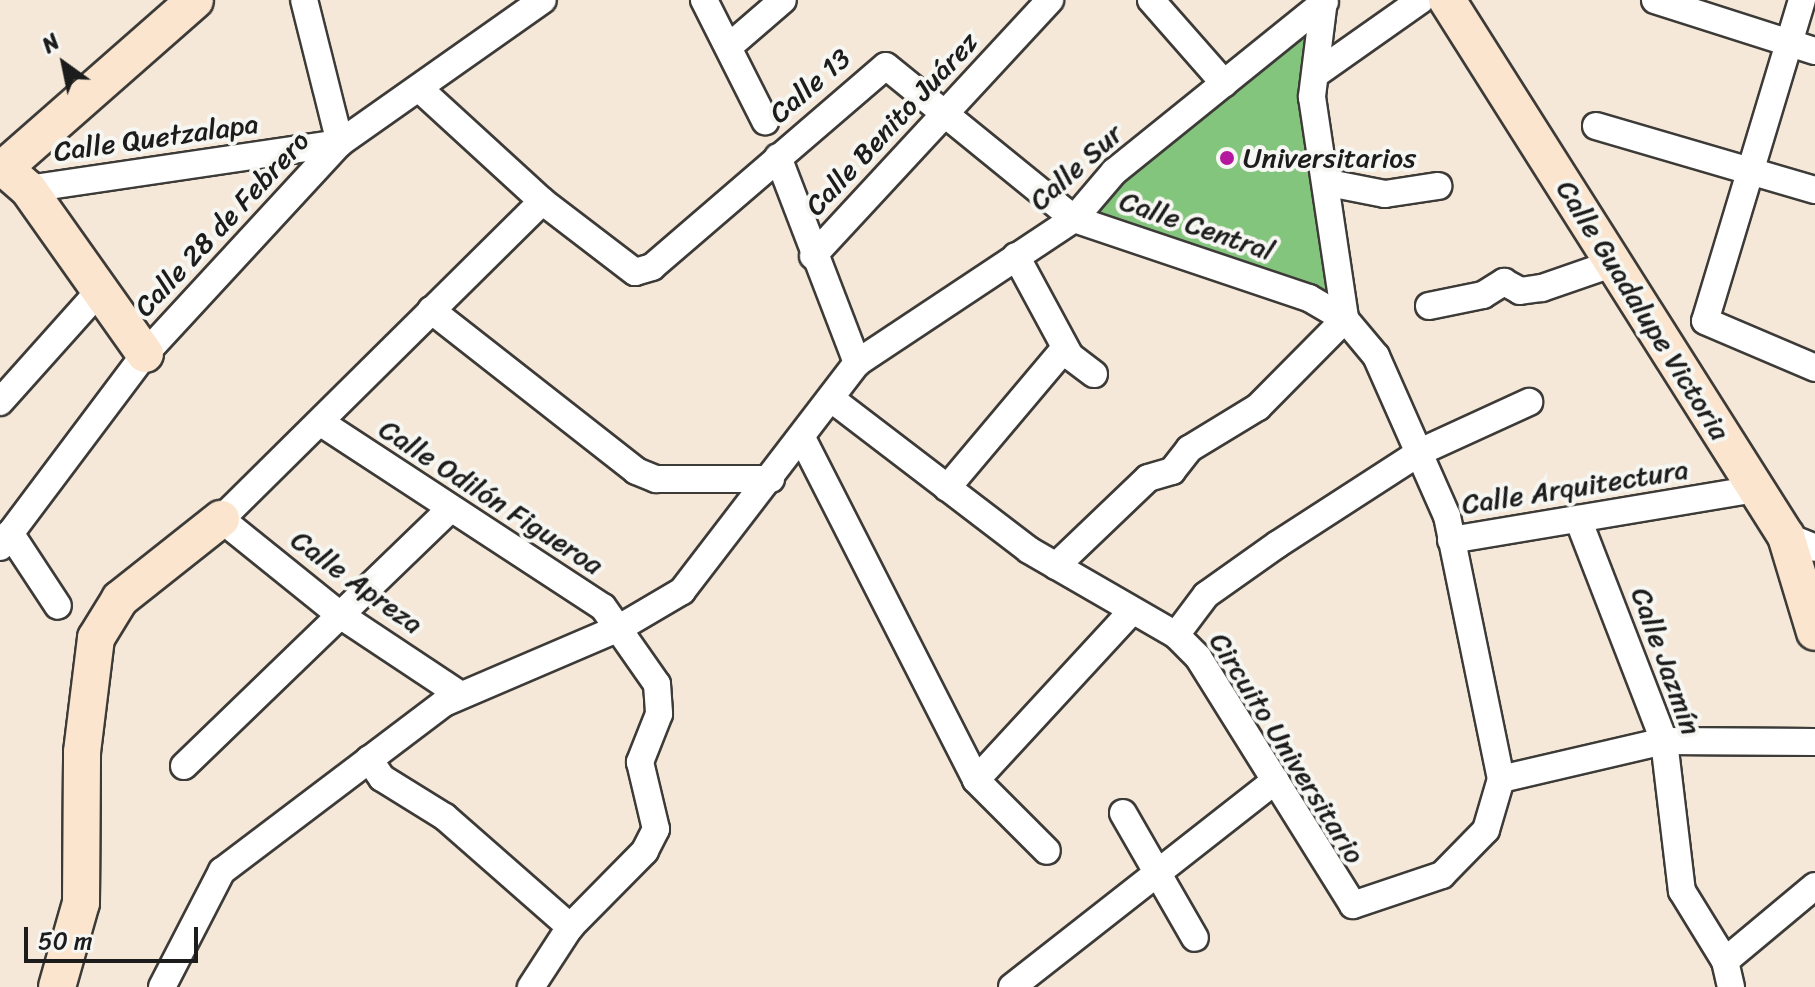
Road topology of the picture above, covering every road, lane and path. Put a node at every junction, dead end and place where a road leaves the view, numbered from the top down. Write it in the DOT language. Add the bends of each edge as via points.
graph roads {
  1 [pos="195,0"];
  2 [pos="304,0"];
  3 [pos="543,0"];
  4 [pos="704,0"];
  5 [pos="783,0"];
  6 [pos="1050,0"];
  7 [pos="1151,0"];
  8 [pos="1421,0"];
  9 [pos="1447,0"];
  10 [pos="1655,0"];
  11 [pos="1802,0"];
  12 [pos="1325,1"];
  13 [pos="732,44"];
  14 [pos="1803,47"];
  15 [pos="886,66"];
  16 [pos="1316,74"];
  17 [pos="1224,83"];
  18 [pos="422,91"];
  19 [pos="947,111"];
  20 [pos="765,121"];
  21 [pos="1596,126"];
  22 [pos="340,143"];
  23 [pos="778,157"];
  24 [pos="1748,170"];
  25 [pos="8,173"];
  26 [pos="1329,183"];
  27 [pos="1438,186"];
  28 [pos="1815,190"];
  29 [pos="542,201"];
  30 [pos="1074,219"];
  31 [pos="813,256"];
  32 [pos="1016,256"];
  33 [pos="1614,263"];
  34 [pos="100,290"];
  35 [pos="1429,306"];
  36 [pos="431,310"];
  37 [pos="1345,319"];
  38 [pos="1065,348"];
  39 [pos="145,354"];
  40 [pos="857,363"];
  41 [pos="1815,368"];
  42 [pos="1094,374"];
  43 [pos="833,400"];
  44 [pos="0,402"];
  45 [pos="1529,402"];
  46 [pos="323,424"];
  47 [pos="803,440"];
  48 [pos="1422,451"];
  49 [pos="771,479"];
  50 [pos="947,488"];
  51 [pos="1756,489"];
  52 [pos="449,510"];
  53 [pos="221,519"];
  54 [pos="1578,519"];
  55 [pos="5,540"];
  56 [pos="1451,540"];
  57 [pos="1800,542"];
  58 [pos="1056,566"];
  59 [pos="58,606"];
  60 [pos="1132,611"];
  61 [pos="340,615"];
  62 [pos="621,627"];
  63 [pos="1815,632"];
  64 [pos="1176,635"];
  65 [pos="459,694"];
  66 [pos="1664,741"];
  67 [pos="1815,742"];
  68 [pos="369,759"];
  69 [pos="184,766"];
  70 [pos="1501,779"];
  71 [pos="976,780"];
  72 [pos="1276,780"];
  73 [pos="1123,813"];
  74 [pos="1047,851"];
  75 [pos="1158,873"];
  76 [pos="1815,886"];
  77 [pos="570,927"];
  78 [pos="1195,938"];
  79 [pos="1725,961"];
  80 [pos="57,987"];
  81 [pos="162,987"];
  82 [pos="531,987"];
  83 [pos="1012,987"];
  84 [pos="1731,987"];
  1 -- 25 [label="street"];
  2 -- 22 [label="street"];
  3 -- 18 [label="street, Calle 28 de Febrero"];
  4 -- 13 [label="street"];
  5 -- 13 [label="street"];
  6 -- 19 [label="street, Calle Benito Juárez"];
  7 -- 17 [label="street"];
  8 -- 16 [label="street"];
  9 -- 33 [label="street, Calle Guadalupe Victoria"];
  10 -- 14 [label="street"];
  11 -- 14 [label="street"];
  12 -- 16 [label="street"];
  12 -- 17 [label="street, Calle Sur"];
  13 -- 20 [label="street"];
  14 -- 24 [label="street"];
  15 -- 19 [label="street, Calle Central"];
  15 -- 23 [label="street, Calle 13"];
  16 -- 26 [label="street" via="1312,97"];
  17 -- 30 [label="street, Calle Sur" via="1114,172"];
  18 -- 22 [label="street, Calle 28 de Febrero"];
  18 -- 29 [label="street"];
  19 -- 30 [label="street, Calle Central" via="1023,183"];
  19 -- 31 [label="street, Calle Benito Juárez"];
  21 -- 24 [label="street"];
  22 -- 25 [label="street, Calle Quetzalapa"];
  22 -- 39 [label="street, Calle 28 de Febrero"];
  23 -- 29 [label="street, Calle 13" via="652,267 635,272"];
  23 -- 31 [label="street"];
  24 -- 28 [label="street"];
  24 -- 41 [label="street" via="1705,321"];
  25 -- 34 [label="street"];
  26 -- 27 [label="street" via="1385,194"];
  26 -- 37 [label="street"];
  29 -- 36 [label="street"];
  30 -- 32 [label="street, Calle Sur"];
  30 -- 37 [label="street, Calle Central" via="1309,298"];
  31 -- 40 [label="street"];
  32 -- 38 [label="street"];
  32 -- 40 [label="street, Calle Sur"];
  33 -- 35 [label="street" via="1542,288 1520,291 1504,282 1483,295"];
  33 -- 51 [label="street, Calle Guadalupe Victoria"];
  34 -- 39 [label="street"];
  34 -- 44 [label="street"];
  36 -- 46 [label="street"];
  36 -- 49 [label="street" via="636,471 656,479"];
  37 -- 48 [label="street" via="1376,356"];
  37 -- 58 [label="street" via="1258,407 1189,449 1172,471 1148,478"];
  38 -- 42 [label="street"];
  38 -- 50 [label="street"];
  39 -- 55 [label="street, Calle 28 de Febrero"];
  40 -- 43 [label="street"];
  43 -- 47 [label="street"];
  43 -- 50 [label="street, Circuito Universitario"];
  45 -- 48 [label="street"];
  46 -- 52 [label="street, Calle Odilón Figueroa"];
  46 -- 53 [label="street"];
  47 -- 49 [label="street"];
  47 -- 71 [label="street"];
  48 -- 56 [label="street"];
  48 -- 64 [label="street" via="1206,595"];
  49 -- 62 [label="street" via="682,591"];
  50 -- 58 [label="street, Circuito Universitario"];
  51 -- 54 [label="street, Calle Arquitectura"];
  51 -- 57 [label="street, Calle Guadalupe Victoria"];
  52 -- 61 [label="street"];
  52 -- 62 [label="street, Calle Odilón Figueroa" via="603,607"];
  53 -- 61 [label="street, Calle Apreza"];
  53 -- 80 [label="street" via="120,599 96,638 82,752 81,903"];
  54 -- 56 [label="street, Calle Arquitectura"];
  54 -- 66 [label="street, Calle Jazmín"];
  55 -- 59 [label="street"];
  56 -- 70 [label="street"];
  57 -- 63 [label="street, Calle Guadalupe Victoria"];
  58 -- 60 [label="street, Circuito Universitario"];
  60 -- 64 [label="street, Circuito Universitario"];
  60 -- 71 [label="street"];
  61 -- 65 [label="street, Calle Apreza"];
  61 -- 69 [label="street"];
  62 -- 65 [label="street"];
  62 -- 77 [label="street, Calle Odilón Figueroa" via="657,684 659,714 640,762 656,829 645,851"];
  64 -- 72 [label="street, Circuito Universitario"];
  65 -- 68 [label="street"];
  66 -- 67 [label="street"];
  66 -- 70 [label="street"];
  66 -- 79 [label="street, Calle Jazmín" via="1682,891"];
  68 -- 77 [label="street" via="382,778 445,817"];
  68 -- 81 [label="street" via="222,871"];
  70 -- 72 [label="street, Circuito Universitario" via="1486,830 1465,858 1442,875 1364,906 1343,897"];
  71 -- 74 [label="street"];
  72 -- 75 [label="street"];
  73 -- 75 [label="street"];
  75 -- 78 [label="street"];
  75 -- 83 [label="street"];
  76 -- 79 [label="street"];
  77 -- 82 [label="street, Calle Odilón Figueroa"];
  79 -- 84 [label="street, Calle Jazmín"];
}
